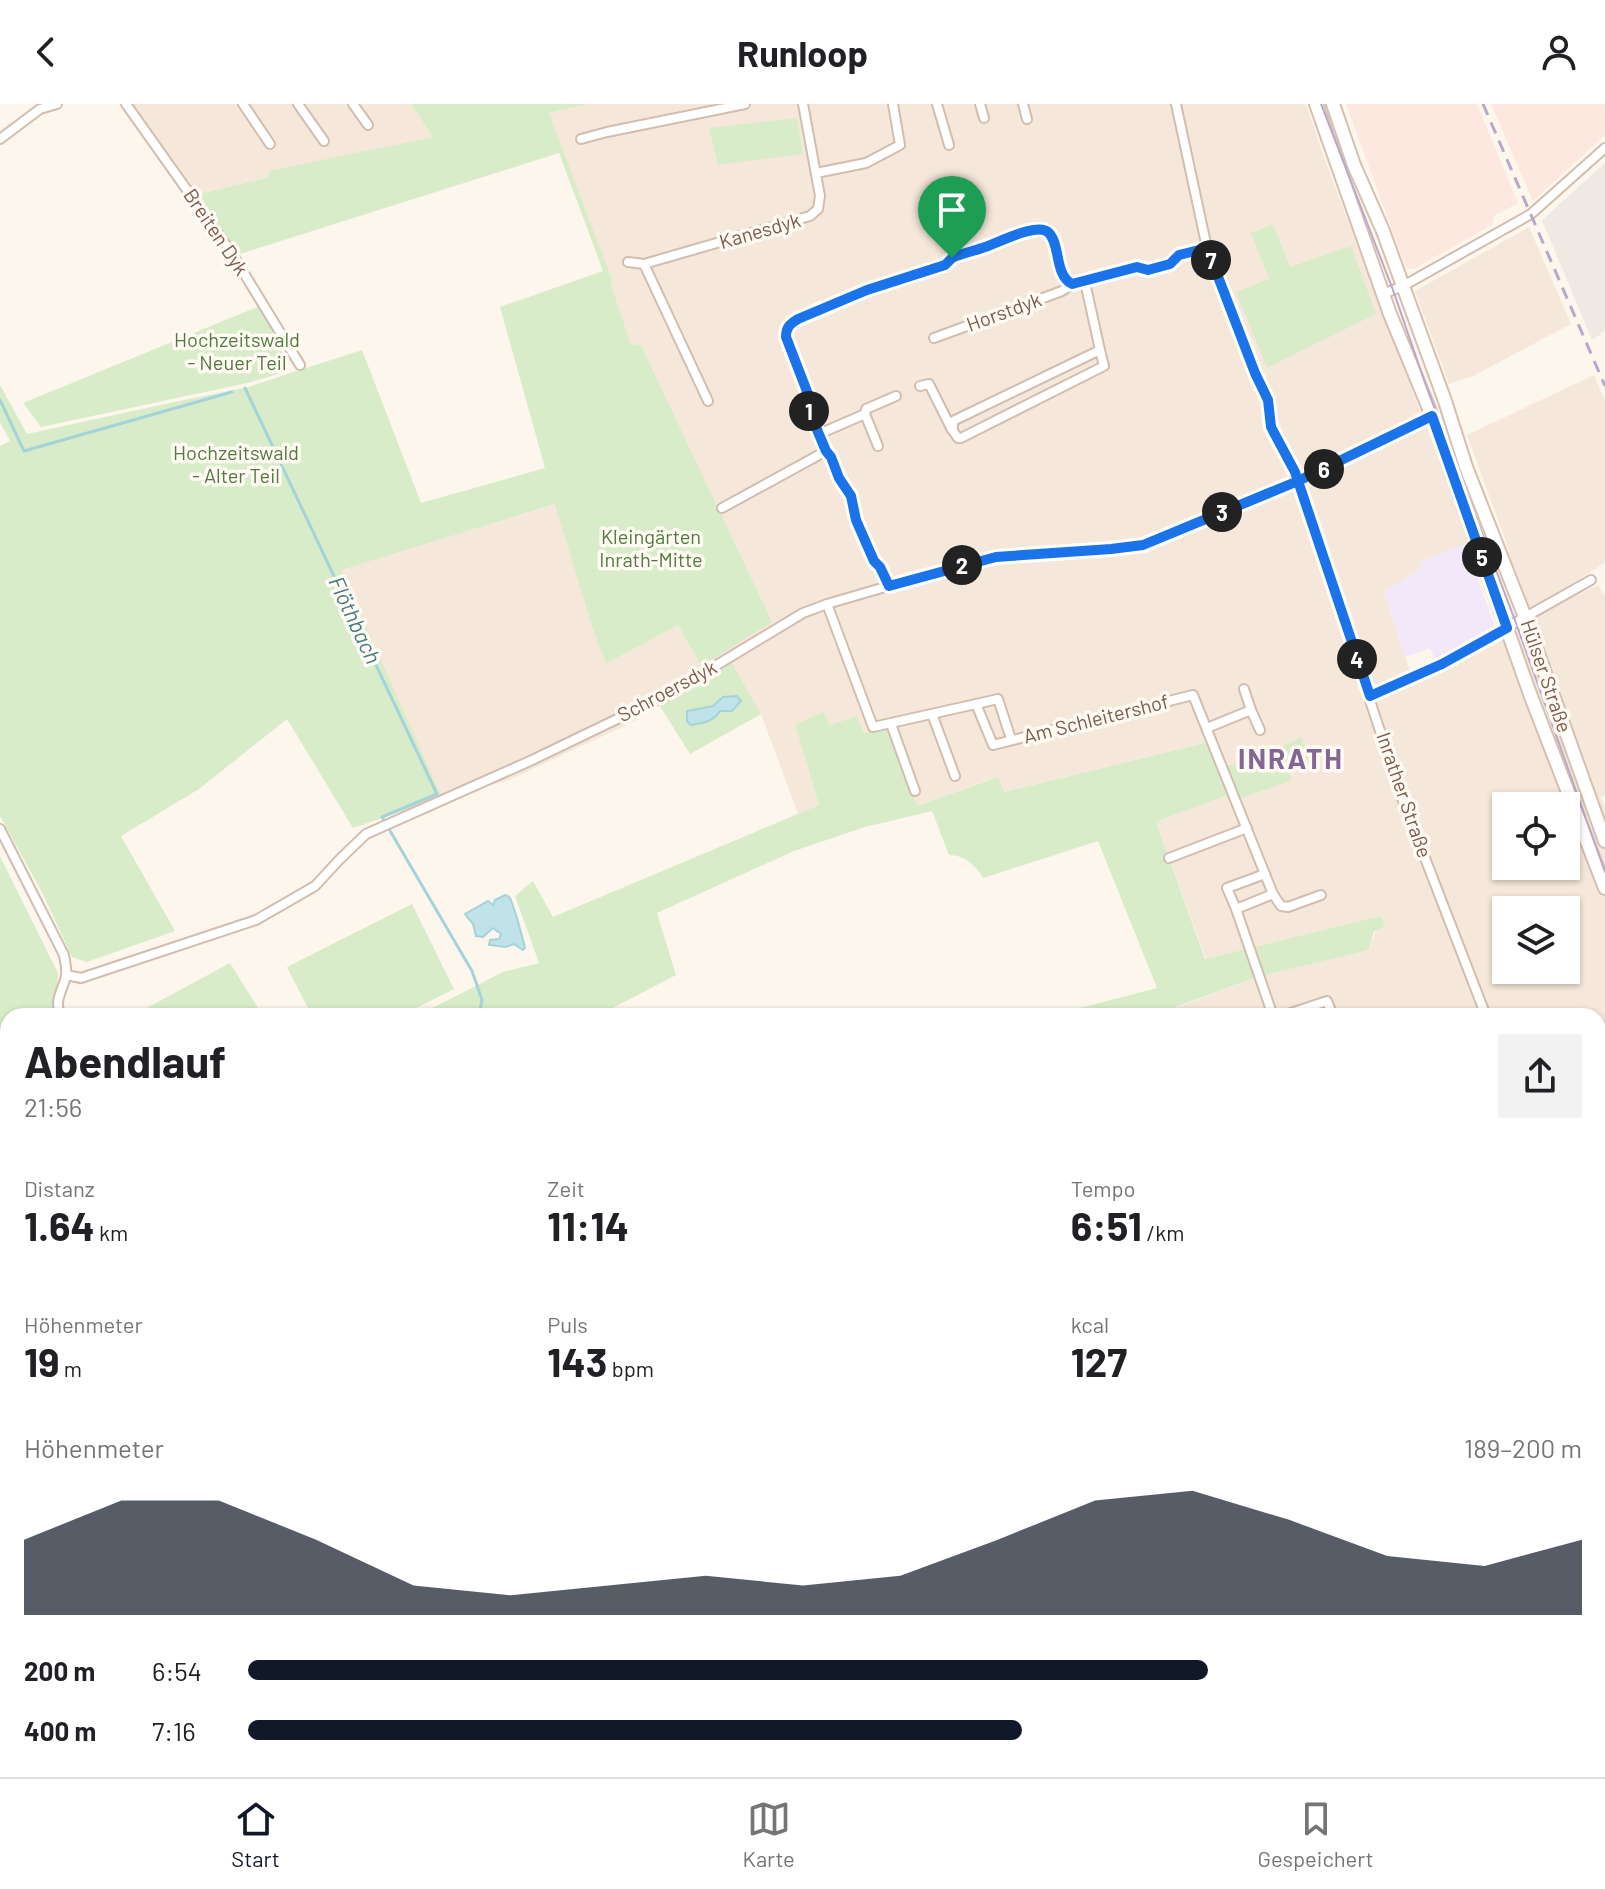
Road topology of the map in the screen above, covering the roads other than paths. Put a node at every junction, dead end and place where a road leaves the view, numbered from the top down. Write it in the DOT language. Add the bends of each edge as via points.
graph roads {
  1 [pos="57,104"];
  2 [pos="126,104"];
  3 [pos="243,104"];
  4 [pos="298,104"];
  5 [pos="353,104"];
  6 [pos="745,104"];
  7 [pos="803,104"];
  8 [pos="893,104"];
  9 [pos="937,104"];
  10 [pos="980,104"];
  11 [pos="1023,104"];
  12 [pos="1176,104"];
  13 [pos="1316,104"];
  14 [pos="1333,104"];
  15 [pos="984,118"];
  16 [pos="1027,119"];
  17 [pos="368,125"];
  18 [pos="0,139"];
  19 [pos="581,139"];
  20 [pos="324,141"];
  21 [pos="270,144"];
  22 [pos="949,145"];
  23 [pos="1605,148"];
  24 [pos="816,173"];
  25 [pos="1207,248"];
  26 [pos="628,262"];
  27 [pos="644,264"];
  28 [pos="1085,282"];
  29 [pos="1072,284"];
  30 [pos="1403,286"];
  31 [pos="1383,294"];
  32 [pos="934,338"];
  33 [pos="1100,350"];
  34 [pos="300,365"];
  35 [pos="1026,385"];
  36 [pos="920,386"];
  37 [pos="896,396"];
  38 [pos="708,401"];
  39 [pos="1035,402"];
  40 [pos="865,414"];
  41 [pos="1432,416"];
  42 [pos="953,431"];
  43 [pos="819,434"];
  44 [pos="878,446"];
  45 [pos="826,451"];
  46 [pos="1298,481"];
  47 [pos="722,508"];
  48 [pos="1591,580"];
  49 [pos="889,586"];
  50 [pos="827,604"];
  51 [pos="1525,617"];
  52 [pos="1507,628"];
  53 [pos="1244,689"];
  54 [pos="1370,696"];
  55 [pos="976,704"];
  56 [pos="1251,710"];
  57 [pos="932,714"];
  58 [pos="891,724"];
  59 [pos="1207,728"];
  60 [pos="1260,730"];
  61 [pos="1011,739"];
  62 [pos="955,776"];
  63 [pos="915,791"];
  64 [pos="1247,828"];
  65 [pos="0,829"];
  66 [pos="1605,841"];
  67 [pos="1169,858"];
  68 [pos="1265,874"];
  69 [pos="1605,888"];
  70 [pos="1273,894"];
  71 [pos="1321,895"];
  72 [pos="1236,909"];
  73 [pos="66,975"];
  74 [pos="57,1008"];
  75 [pos="1270,1008"];
  76 [pos="1306,1008"];
  77 [pos="1330,1008"];
  78 [pos="1483,1008"];
  1 -- 18 [label="street" via="40,109"];
  2 -- 34 [label="street, Breiten Dyk" via="231,252"];
  3 -- 21 [label="street"];
  4 -- 20 [label="street"];
  5 -- 17 [label="street"];
  6 -- 19 [label="street"];
  7 -- 24 [label="street, Kanesdyk"];
  8 -- 24 [label="street" via="900,145 866,163"];
  9 -- 22 [label="street"];
  10 -- 15 [label="street"];
  11 -- 16 [label="street"];
  12 -- 25 [label="street, Inrather Straße"];
  13 -- 31 [label="street, Hülser Straße"];
  14 -- 30 [label="street, Hülser Straße"];
  23 -- 30 [label="street" via="1531,214"];
  24 -- 27 [label="street, Kanesdyk" via="820,196 818,209 810,216"];
  25 -- 28 [label="street, Horstdyk" via="1179,255 1170,264"];
  25 -- 46 [label="street, Inrather Straße" via="1268,400 1271,427"];
  26 -- 27 [label="street, Kanesdyk"];
  27 -- 38 [label="street"];
  28 -- 29 [label="street, Horstdyk"];
  28 -- 33 [label="street"];
  29 -- 32 [label="street, Horstdyk"];
  29 -- 43 [label="street, Horstdyk" via="1058,262 1051,235 1040,228 963,252 945,265 867,290 791,323 786,337"];
  30 -- 31 [label="street"];
  30 -- 51 [label="street, Hülser Straße"];
  31 -- 41 [label="street, Hülser Straße"];
  33 -- 35 [label="street"];
  33 -- 39 [label="street" via="1104,366"];
  35 -- 39 [label="street"];
  35 -- 42 [label="street" via="953,421"];
  36 -- 42 [label="street" via="929,384"];
  37 -- 40 [label="street"];
  39 -- 42 [label="street" via="961,438"];
  40 -- 43 [label="street"];
  40 -- 44 [label="street"];
  41 -- 46 [label="street"];
  41 -- 52 [label="street, Hülser Straße"];
  43 -- 45 [label="street, Horstdyk"];
  45 -- 47 [label="street"];
  45 -- 49 [label="street, Horstdyk"];
  46 -- 49 [label="street, Schroersdyk" via="1143,545 996,557"];
  46 -- 54 [label="street, Inrather Straße"];
  48 -- 51 [label="street"];
  49 -- 50 [label="street, Schroersdyk"];
  50 -- 58 [label="street" via="873,727"];
  50 -- 73 [label="street, Schroersdyk" via="803,613 667,695 366,834 315,886 256,920 81,978"];
  51 -- 52 [label="street"];
  51 -- 66 [label="street, Hülser Straße"];
  52 -- 54 [label="street"];
  52 -- 69 [label="street, Hülser Straße"];
  53 -- 56 [label="street"];
  54 -- 78 [label="street, Inrather Straße" via="1403,801"];
  55 -- 57 [label="street"];
  55 -- 61 [label="street, Am Schleitershof" via="993,745"];
  55 -- 61 [label="street, Am Schleitershof" via="998,699"];
  56 -- 59 [label="street"];
  56 -- 60 [label="street"];
  57 -- 58 [label="street"];
  57 -- 62 [label="street"];
  58 -- 63 [label="street"];
  59 -- 61 [label="street, Am Schleitershof" via="1193,695"];
  59 -- 64 [label="street, Am Schleitershof"];
  64 -- 67 [label="street"];
  64 -- 68 [label="street, Am Schleitershof"];
  65 -- 73 [label="street" via="64,955"];
  68 -- 70 [label="street, Am Schleitershof"];
  68 -- 72 [label="street" via="1227,888"];
  70 -- 71 [label="street" via="1288,907"];
  70 -- 72 [label="street"];
  72 -- 75 [label="street"];
  73 -- 74 [label="street"];
  76 -- 77 [label="street" via="1327,1001"];
}
